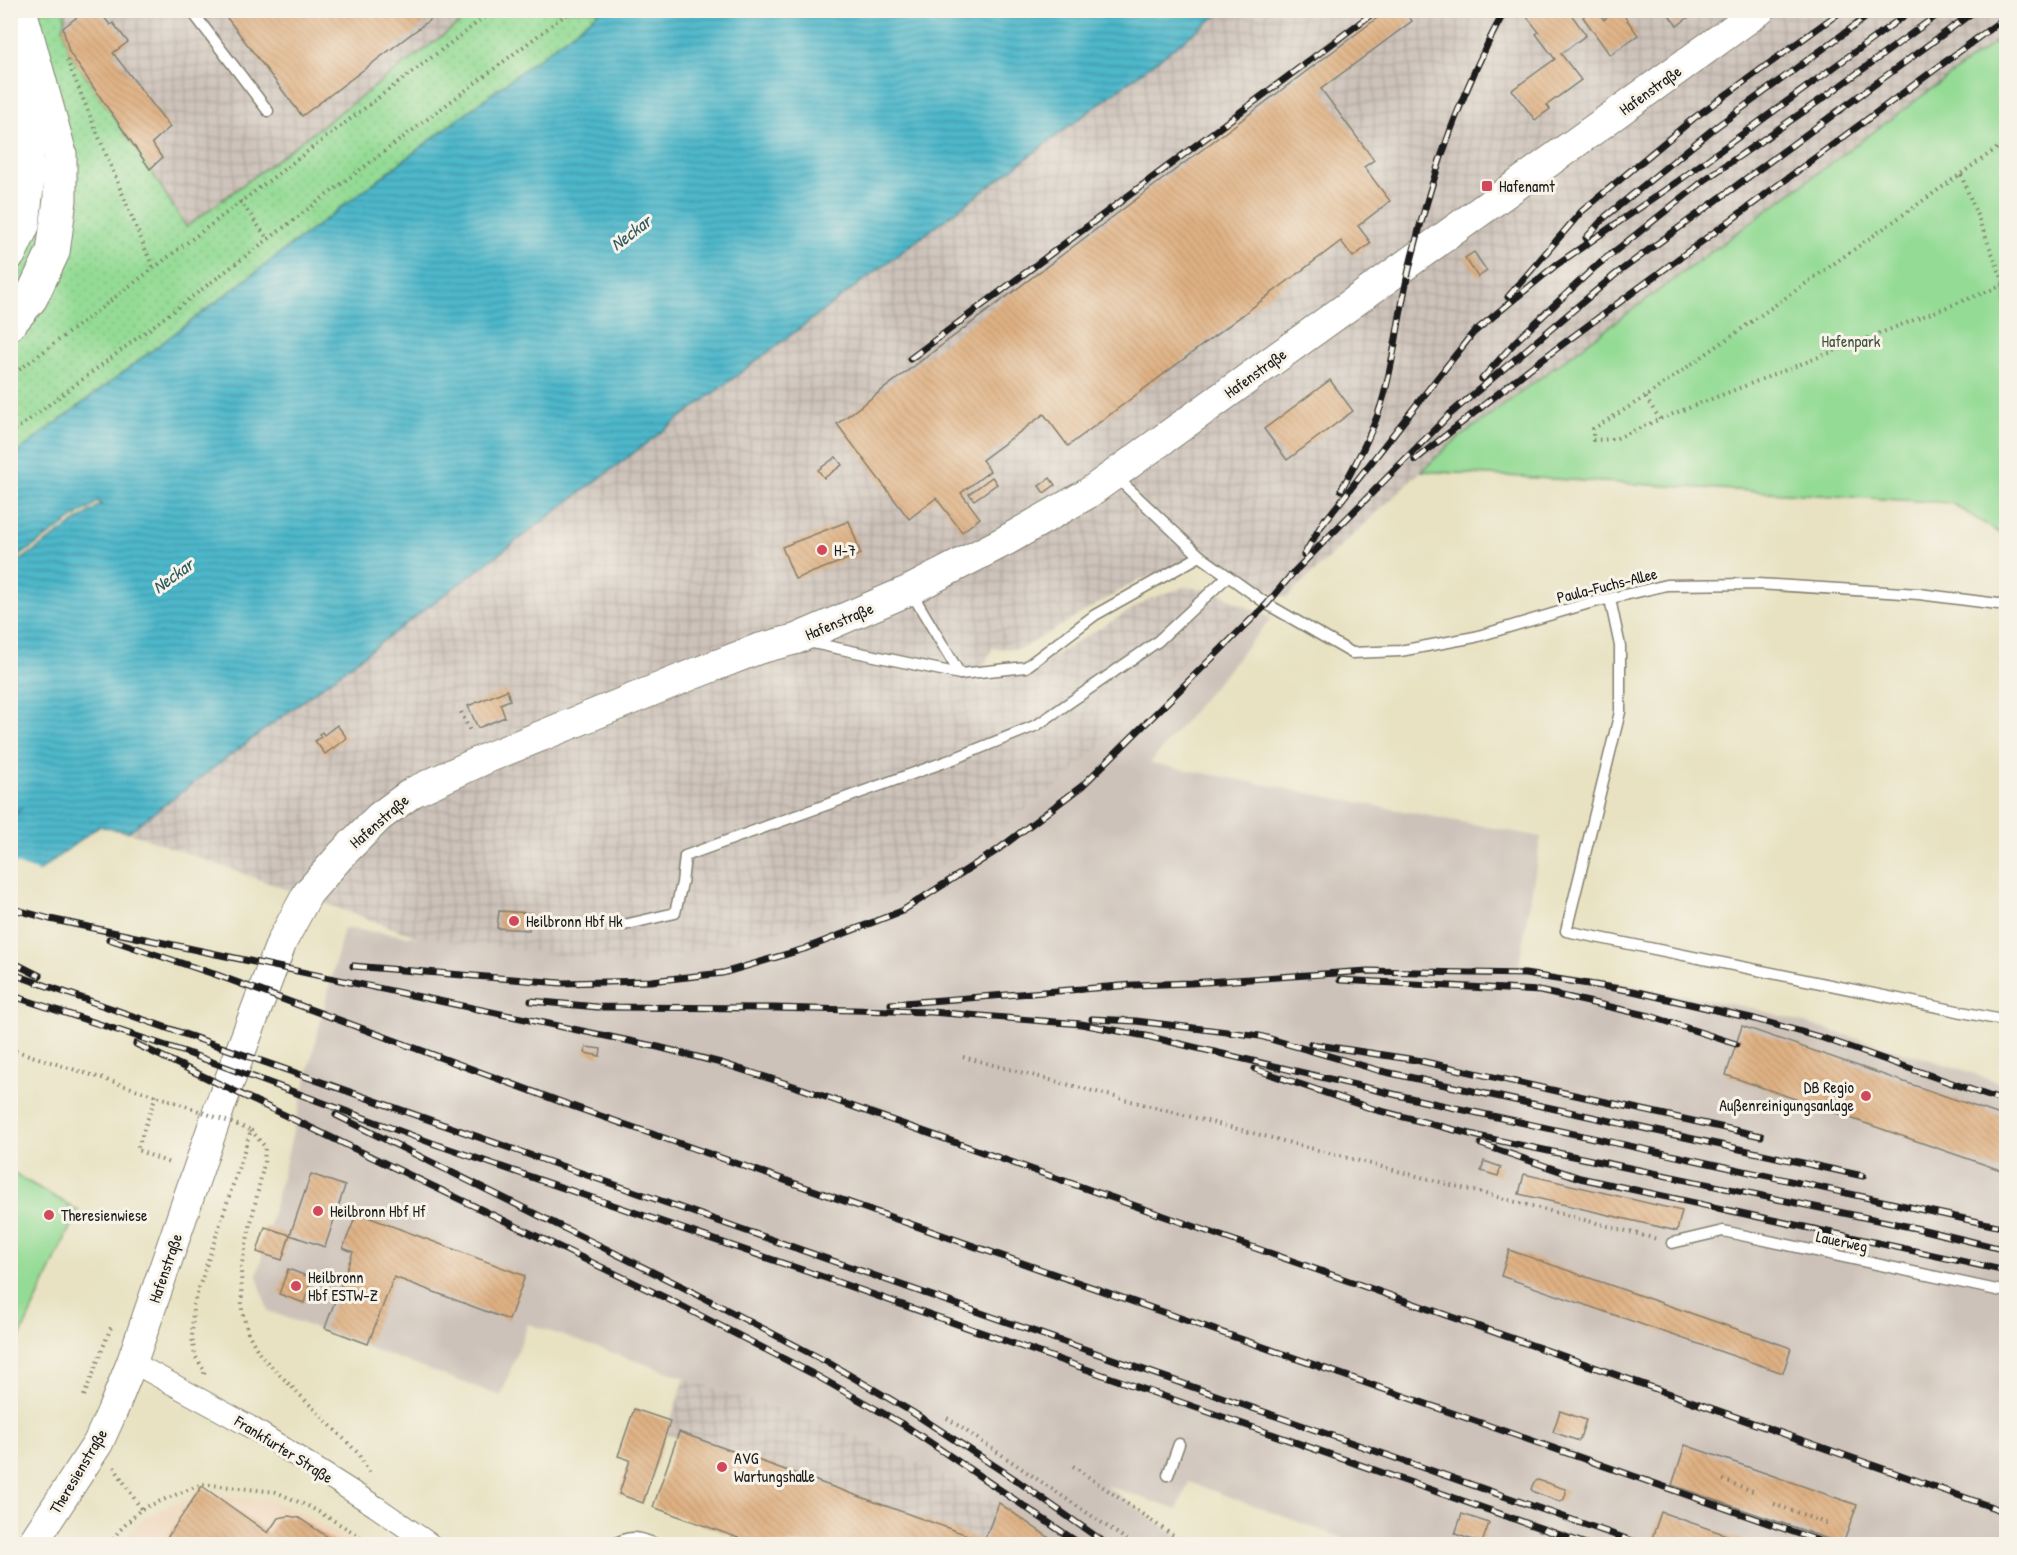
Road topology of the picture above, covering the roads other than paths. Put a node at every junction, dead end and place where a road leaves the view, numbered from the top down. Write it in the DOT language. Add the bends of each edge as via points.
graph roads {
  1 [pos="20,10"];
  2 [pos="190,10"];
  3 [pos="1760,10"];
  4 [pos="10,76"];
  5 [pos="268,111"];
  6 [pos="10,253"];
  7 [pos="10,323"];
  8 [pos="1114,474"];
  9 [pos="1200,556"];
  10 [pos="1227,577"];
  11 [pos="910,590"];
  12 [pos="1610,599"];
  13 [pos="2007,605"];
  14 [pos="796,639"];
  15 [pos="960,674"];
  16 [pos="624,925"];
  17 [pos="2007,1022"];
  18 [pos="1672,1243"];
  19 [pos="2007,1292"];
  20 [pos="132,1362"];
  21 [pos="1179,1444"];
  22 [pos="1168,1475"];
  23 [pos="32,1545"];
  24 [pos="430,1545"];
  25 [pos="615,1545"];
  26 [pos="656,1545"];
  1 -- 7 [label="main road" via="60,154 60,200 53,252 31,298"];
  2 -- 5 [label="lane"];
  3 -- 8 [label="main road, Hafenstraße"];
  4 -- 6 [label="main road" via="26,126 28,177 23,225"];
  8 -- 9 [label="lane, Paula-Fuchs-Allee"];
  8 -- 11 [label="main road, Hafenstraße" via="1005,542"];
  9 -- 10 [label="lane, Paula-Fuchs-Allee"];
  9 -- 15 [label="lane" via="1095,615 1026,667"];
  10 -- 12 [label="lane, Paula-Fuchs-Allee" via="1352,653 1400,651 1475,637"];
  10 -- 16 [label="lane" via="1157,642 1037,725 684,856 675,913"];
  11 -- 14 [label="main road, Hafenstraße"];
  11 -- 15 [label="lane"];
  12 -- 13 [label="lane, Paula-Fuchs-Allee" via="1667,585 1757,584 1919,594"];
  12 -- 17 [label="lane" via="1620,645 1620,711 1566,931"];
  14 -- 15 [label="lane"];
  14 -- 20 [label="main road, Hafenstraße" via="691,675 413,792 342,854 308,893 282,941 220,1106"];
  18 -- 19 [label="lane, Lauerweg" via="1723,1231"];
  20 -- 23 [label="main road, Theresienstraße" via="98,1443"];
  20 -- 24 [label="street, Frankfurter Straße" via="249,1426"];
  21 -- 22 [label="lane"];
  25 -- 26 [label="lane" via="636,1537"];
}
